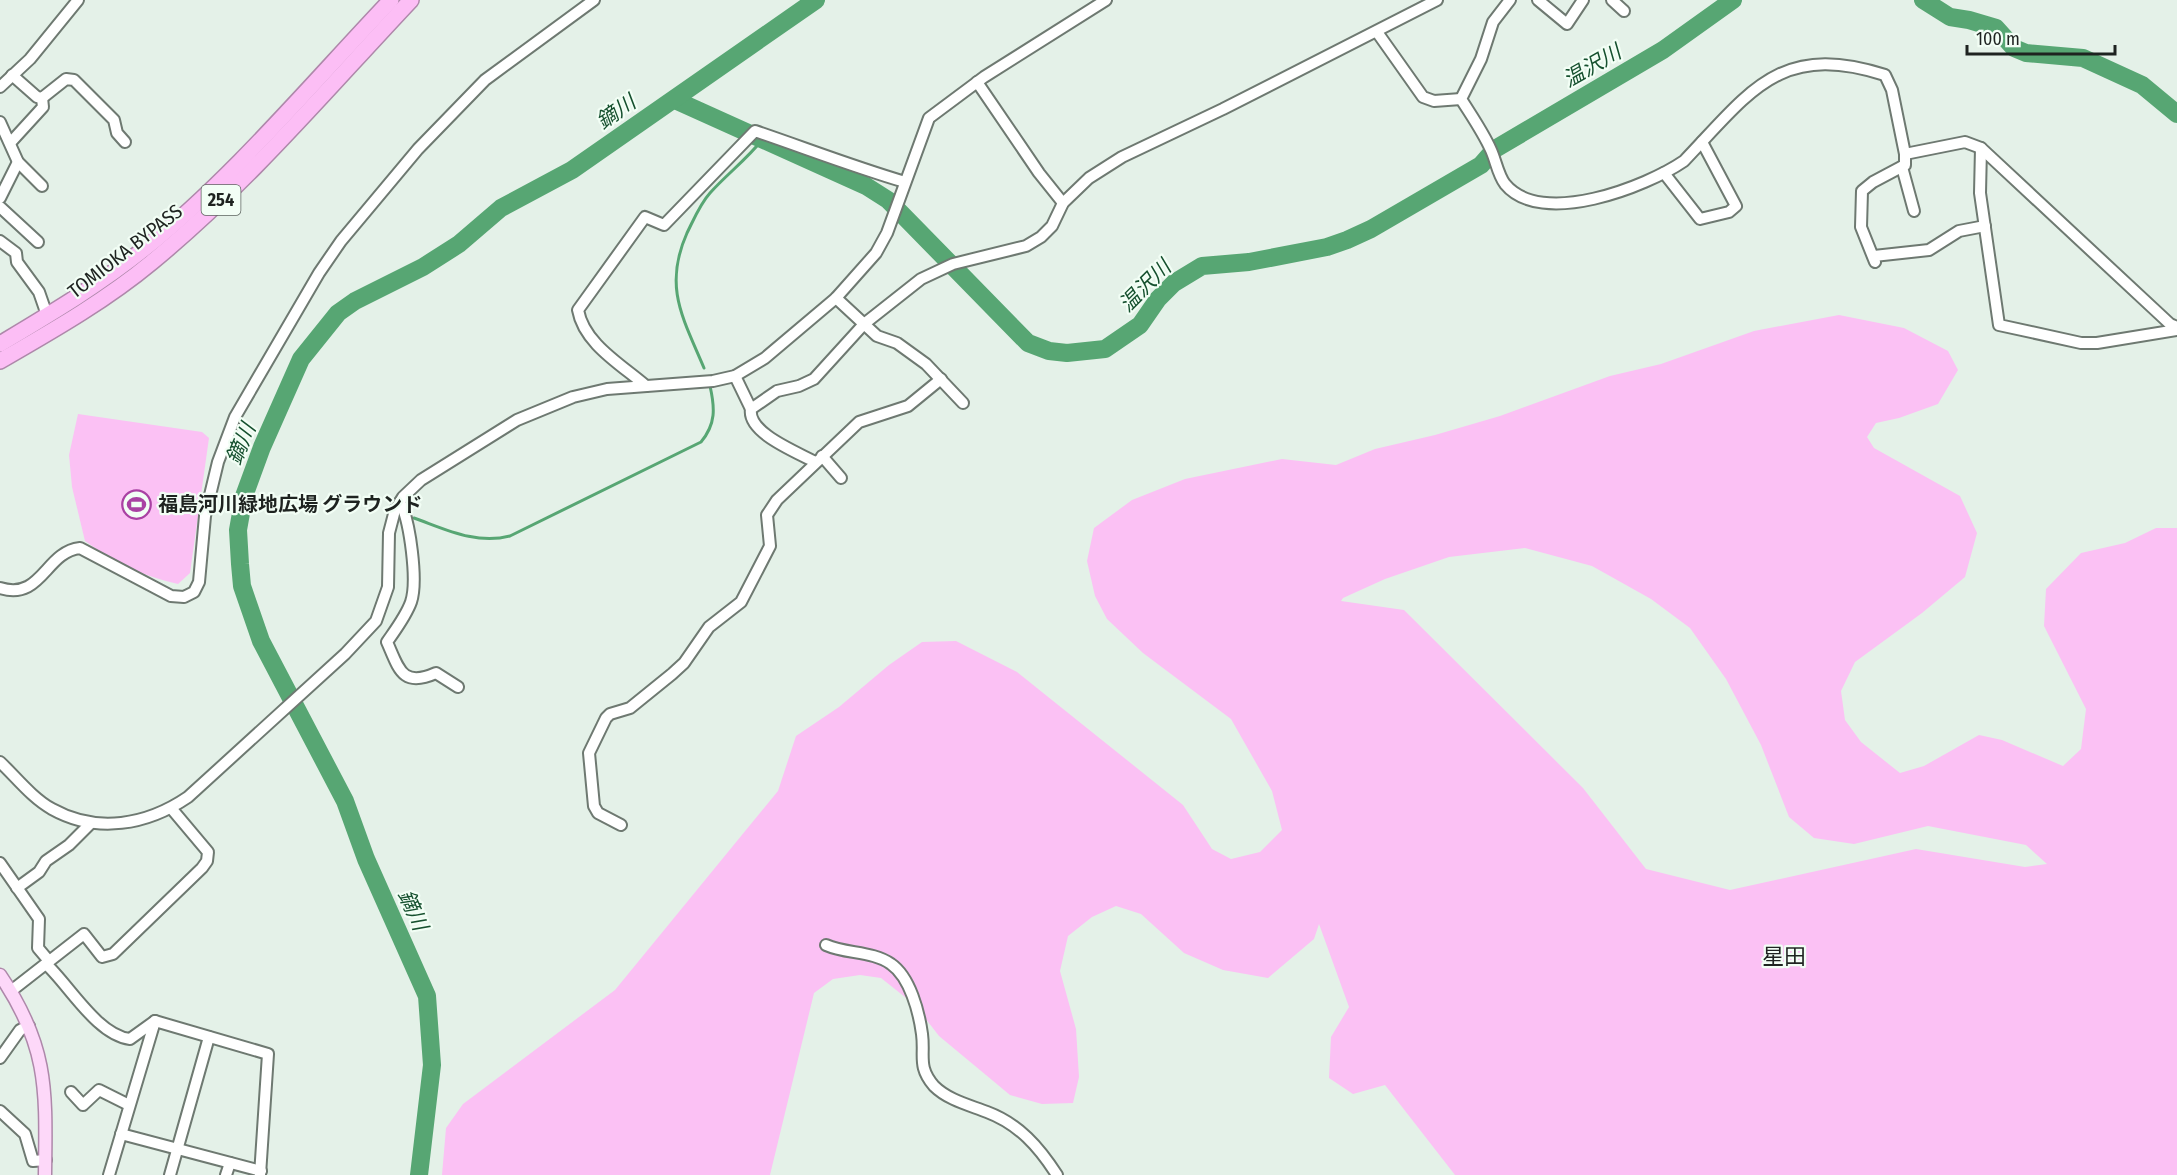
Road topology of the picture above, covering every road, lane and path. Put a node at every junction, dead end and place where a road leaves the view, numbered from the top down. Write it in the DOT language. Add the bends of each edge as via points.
graph roads {
  1 [pos="78,0"];
  2 [pos="391,0"];
  3 [pos="411,0"];
  4 [pos="594,0"];
  5 [pos="1106,0"];
  6 [pos="1437,0"];
  7 [pos="1510,0"];
  8 [pos="1538,0"];
  9 [pos="1583,0"];
  10 [pos="1612,0"];
  11 [pos="1624,11"];
  12 [pos="1377,32"];
  13 [pos="12,75"];
  14 [pos="977,82"];
  15 [pos="0,87"];
  16 [pos="42,98"];
  17 [pos="1461,99"];
  18 [pos="0,122"];
  19 [pos="11,142"];
  20 [pos="125,142"];
  21 [pos="1702,142"];
  22 [pos="1981,148"];
  23 [pos="1905,154"];
  24 [pos="18,162"];
  25 [pos="1902,167"];
  26 [pos="1664,173"];
  27 [pos="905,182"];
  28 [pos="42,186"];
  29 [pos="0,198"];
  30 [pos="1063,203"];
  31 [pos="0,207"];
  32 [pos="1914,211"];
  33 [pos="1985,226"];
  34 [pos="0,241"];
  35 [pos="38,242"];
  36 [pos="836,298"];
  37 [pos="47,315"];
  38 [pos="864,324"];
  39 [pos="2177,328"];
  40 [pos="0,344"];
  41 [pos="0,362"];
  42 [pos="735,376"];
  43 [pos="941,379"];
  44 [pos="646,386"];
  45 [pos="963,403"];
  46 [pos="751,409"];
  47 [pos="819,459"];
  48 [pos="841,478"];
  49 [pos="400,502"];
  50 [pos="0,588"];
  51 [pos="458,687"];
  52 [pos="0,762"];
  53 [pos="171,808"];
  54 [pos="92,823"];
  55 [pos="621,825"];
  56 [pos="0,863"];
  57 [pos="17,888"];
  58 [pos="825,945"];
  59 [pos="48,962"];
  60 [pos="0,975"];
  61 [pos="11,991"];
  62 [pos="154,1022"];
  63 [pos="29,1026"];
  64 [pos="209,1037"];
  65 [pos="0,1058"];
  66 [pos="71,1092"];
  67 [pos="129,1105"];
  68 [pos="0,1111"];
  69 [pos="121,1134"];
  70 [pos="177,1150"];
  71 [pos="45,1160"];
  72 [pos="230,1163"];
  73 [pos="260,1173"];
  74 [pos="45,1175"];
  75 [pos="109,1175"];
  76 [pos="170,1175"];
  77 [pos="226,1175"];
  78 [pos="1057,1175"];
  1 -- 13 [label="street"];
  2 -- 37 [label="highway, TOMIOKA BYPASS / 254" via="170,228 99,283"];
  3 -- 41 [label="highway, TOMIOKA BYPASS / 254" via="238,184 180,239 101,300"];
  4 -- 50 [label="street" via="485,80 418,149 319,273 235,417 218,462 205,516 199,582 194,592 184,597 171,596 80,548 58,557 34,585 9,591"];
  5 -- 14 [label="street"];
  6 -- 12 [label="street"];
  7 -- 17 [label="street" via="1493,22 1481,59"];
  8 -- 9 [label="street" via="1567,24"];
  10 -- 11 [label="street"];
  12 -- 17 [label="street" via="1423,97 1434,101"];
  12 -- 30 [label="street" via="1122,157 1089,178"];
  13 -- 15 [label="street"];
  13 -- 16 [label="street"];
  14 -- 27 [label="street" via="928,118"];
  14 -- 30 [label="street"];
  16 -- 19 [label="street" via="43,107"];
  16 -- 20 [label="street" via="66,79 75,80 114,120 117,133"];
  17 -- 26 [label="street" via="1491,149 1505,184 1527,199 1540,203 1588,201"];
  18 -- 19 [label="street"];
  19 -- 24 [label="street"];
  21 -- 23 [label="street" via="1772,78 1792,67 1836,63 1885,75 1892,90"];
  21 -- 26 [label="street"];
  21 -- 26 [label="street" via="1737,206 1729,213 1700,219"];
  22 -- 23 [label="street" via="1965,142"];
  22 -- 33 [label="street" via="1980,193"];
  22 -- 39 [label="street"];
  23 -- 25 [label="street"];
  24 -- 28 [label="street"];
  24 -- 29 [label="street"];
  25 -- 32 [label="street"];
  25 -- 33 [label="street" via="1862,191 1861,227 1875,259 1929,249 1959,231"];
  27 -- 36 [label="street" via="887,233 858,276"];
  27 -- 44 [label="street" via="754,131 664,225 645,217 578,310 594,341"];
  30 -- 38 [label="street" via="1052,226 1026,246 953,264 921,279"];
  31 -- 35 [label="street"];
  33 -- 39 [label="street" via="1999,325 2081,343"];
  34 -- 37 [label="street" via="16,253 17,262 39,292"];
  36 -- 38 [label="street"];
  36 -- 42 [label="street" via="765,358"];
  37 -- 40 [label="highway, TOMIOKA BYPASS / 254"];
  38 -- 43 [label="street" via="877,336 897,343"];
  38 -- 46 [label="street" via="814,379 777,391"];
  42 -- 44 [label="street"];
  42 -- 46 [label="street"];
  43 -- 45 [label="street"];
  43 -- 47 [label="street" via="909,406 859,422"];
  44 -- 49 [label="street" via="573,397 517,420 421,480"];
  46 -- 47 [label="street" via="749,416 765,435"];
  47 -- 48 [label="street"];
  47 -- 55 [label="street" via="767,515 770,546 741,602 709,627 672,674 630,708 606,718 589,753 594,806 598,813"];
  49 -- 51 [label="street" via="410,527 414,587 405,616 387,642 401,673 408,678 420,680 436,673"];
  49 -- 53 [label="street" via="389,533 388,587 378,616 360,639 188,797"];
  52 -- 54 [label="street" via="51,808"];
  53 -- 54 [label="street" via="121,824"];
  53 -- 59 [label="street" via="208,852 202,868 113,954 102,957 84,934"];
  54 -- 57 [label="street"];
  56 -- 57 [label="street"];
  57 -- 59 [label="street" via="39,919 38,948"];
  58 -- 78 [label="street" via="893,965 907,985 914,1005 922,1037 922,1066 935,1086 1009,1123 1031,1139"];
  59 -- 61 [label="street"];
  59 -- 62 [label="street" via="82,1006 115,1035 130,1039"];
  60 -- 61 [label="main road"];
  61 -- 63 [label="main road"];
  62 -- 64 [label="street"];
  62 -- 67 [label="street"];
  63 -- 65 [label="street" via="20,1030"];
  63 -- 71 [label="main road" via="41,1059"];
  64 -- 70 [label="street"];
  64 -- 73 [label="street" via="268,1054"];
  66 -- 67 [label="street" via="83,1105 99,1090"];
  67 -- 69 [label="street"];
  68 -- 71 [label="street" via="26,1134 33,1161"];
  69 -- 70 [label="street"];
  69 -- 75 [label="street"];
  70 -- 72 [label="street"];
  70 -- 76 [label="street"];
  71 -- 74 [label="main road"];
  72 -- 73 [label="street"];
  72 -- 77 [label="street"];
}
